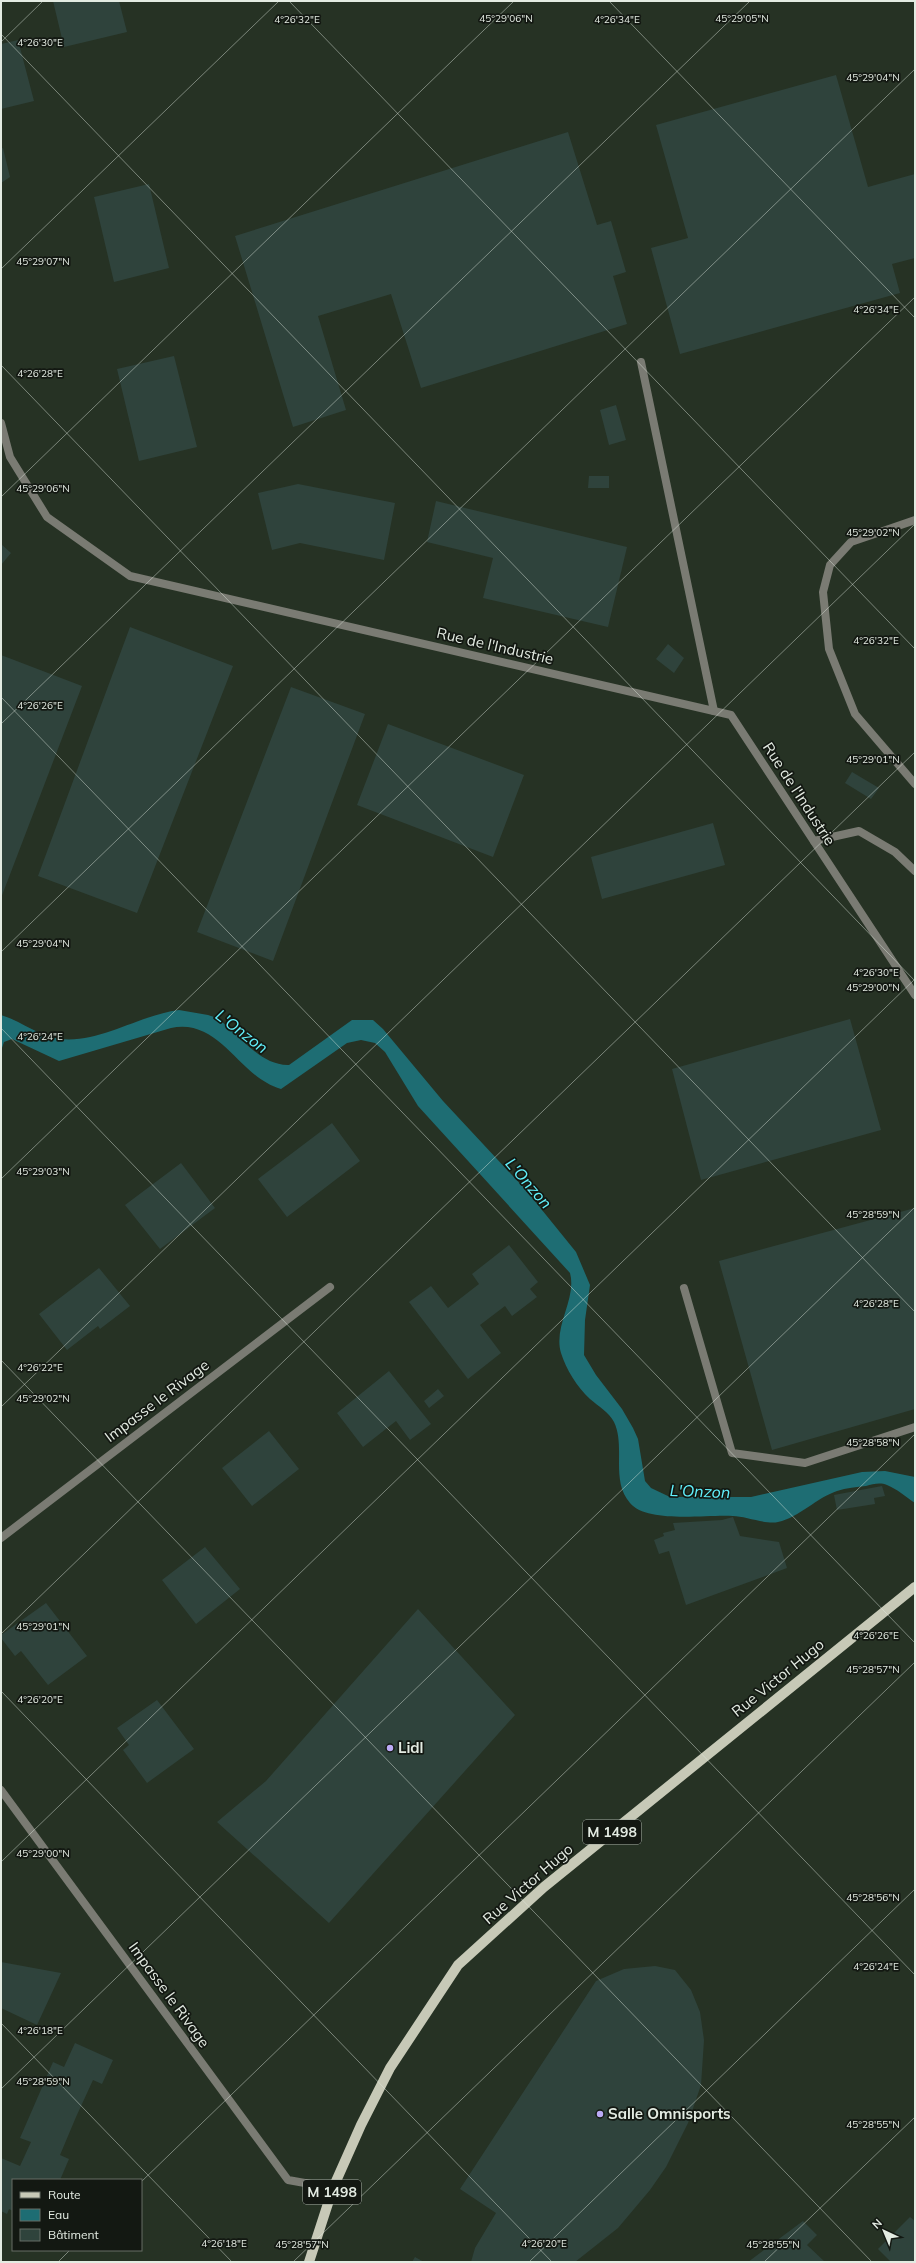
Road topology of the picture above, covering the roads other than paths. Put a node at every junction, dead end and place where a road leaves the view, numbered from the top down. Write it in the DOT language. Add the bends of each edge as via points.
graph roads {
  1 [pos="641,362"];
  2 [pos="1,423"];
  3 [pos="10,457"];
  4 [pos="1,461"];
  5 [pos="915,520"];
  6 [pos="714,711"];
  7 [pos="915,784"];
  8 [pos="814,841"];
  9 [pos="915,871"];
  10 [pos="915,995"];
  11 [pos="330,1287"];
  12 [pos="684,1288"];
  13 [pos="915,1427"];
  14 [pos="1,1538"];
  15 [pos="915,1586"];
  16 [pos="1,1790"];
  17 [pos="333,2188"];
  18 [pos="309,2262"];
  1 -- 6 [label="street"];
  2 -- 3 [label="street, Rue de l'Industrie"];
  3 -- 4 [label="street"];
  3 -- 6 [label="street, Rue de l'Industrie" via="47,517 130,576"];
  5 -- 7 [label="street" via="851,542 830,565 823,592 829,649 855,714"];
  6 -- 8 [label="street, Rue de l'Industrie" via="730,715"];
  8 -- 9 [label="street" via="859,831 895,852"];
  8 -- 10 [label="street, Rue de l'Industrie"];
  11 -- 14 [label="street, Impasse le Rivage"];
  12 -- 13 [label="street" via="732,1452 805,1463"];
  15 -- 17 [label="main road, Rue Victor Hugo / M 1498" via="544,1887 458,1965 390,2068"];
  16 -- 17 [label="street, Impasse le Rivage" via="288,2180"];
  17 -- 18 [label="main road, Rue Victor Hugo / M 1498"];
}
